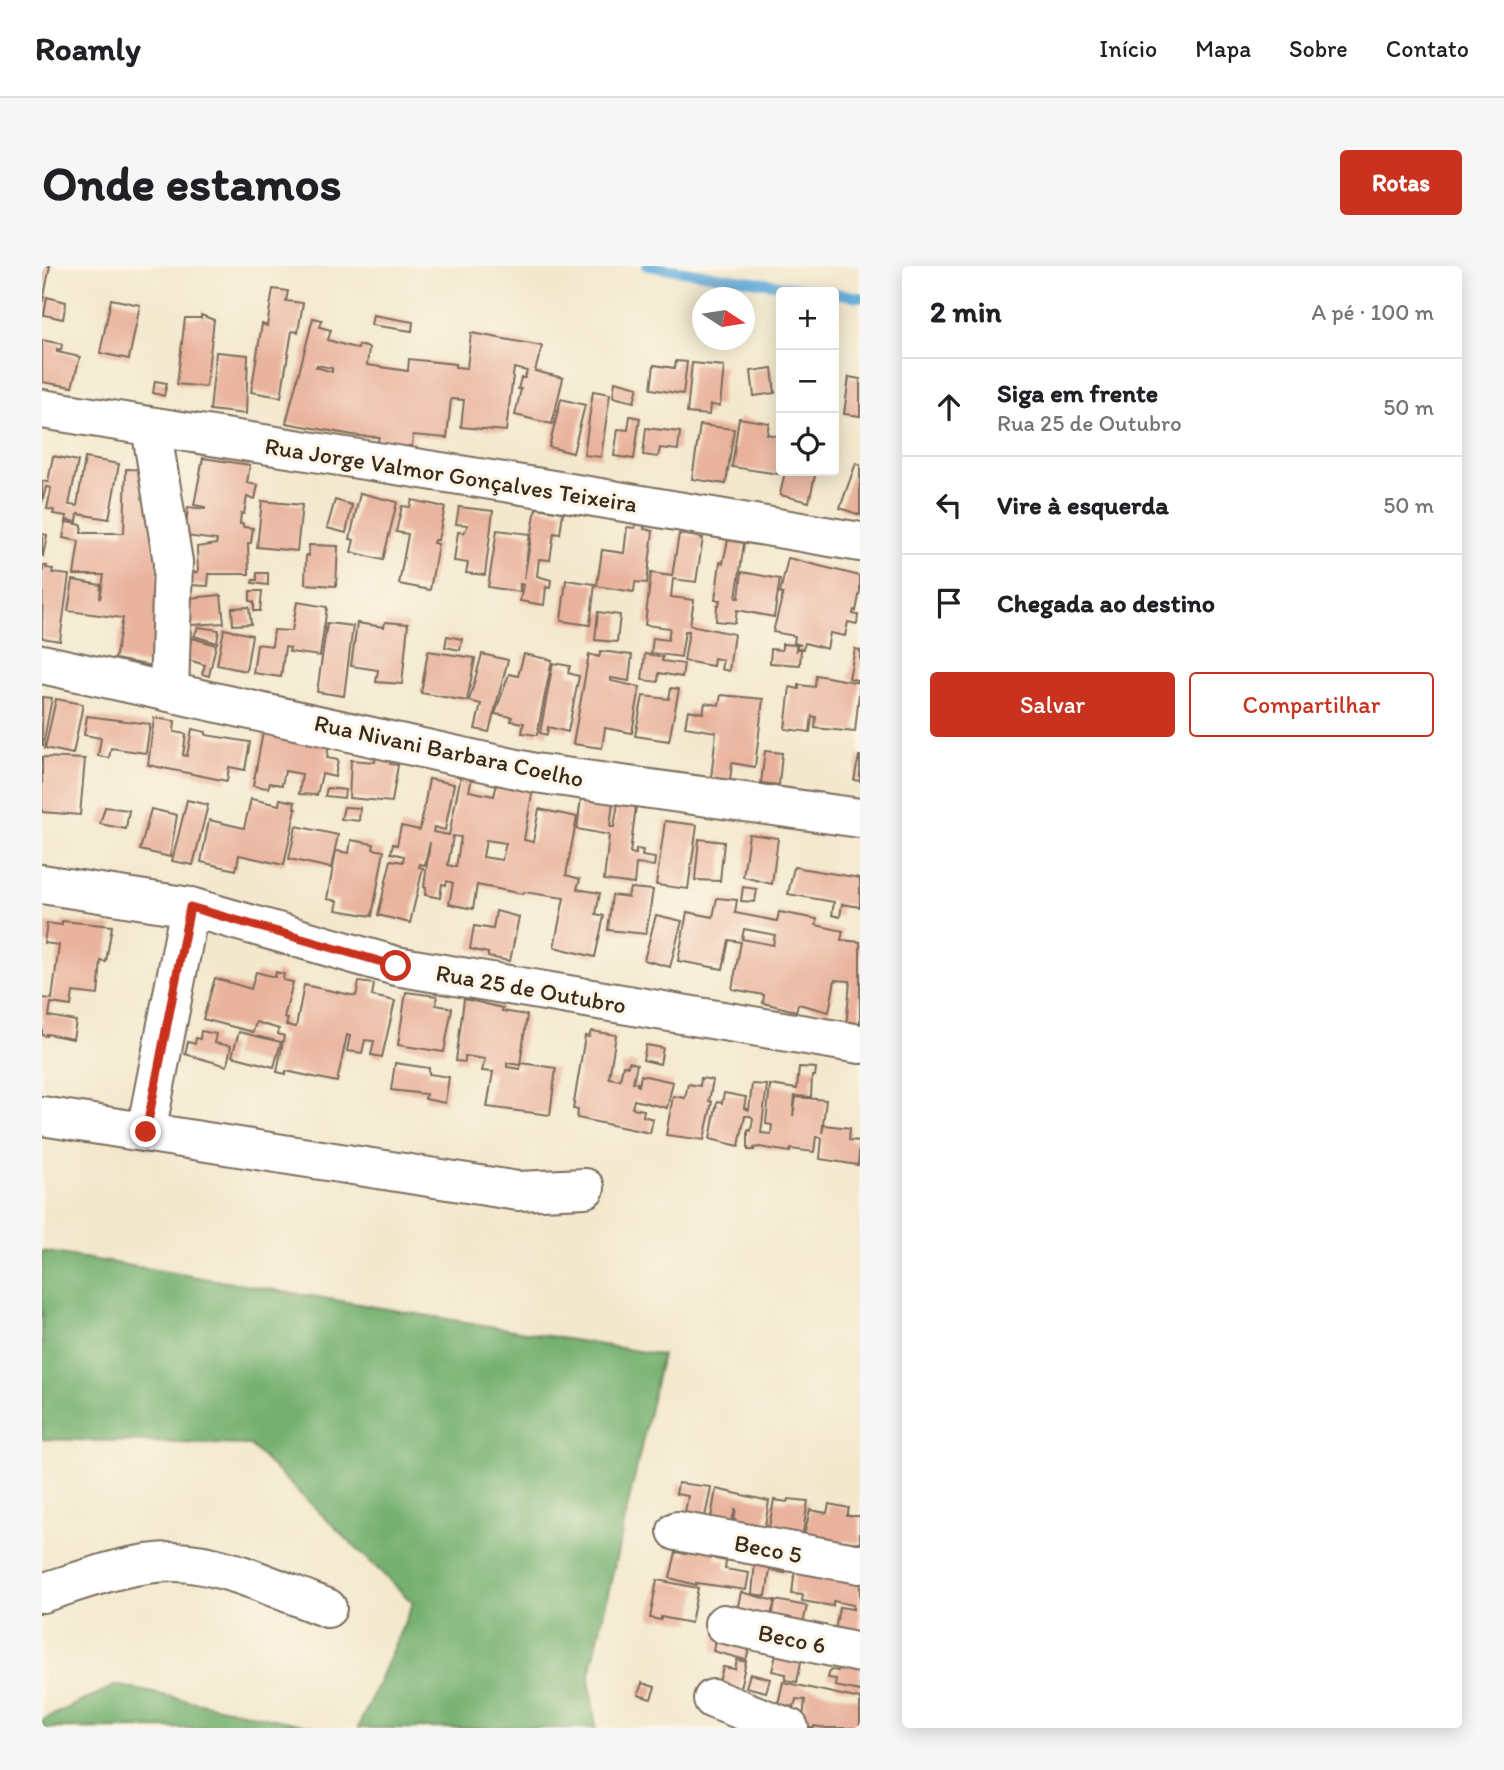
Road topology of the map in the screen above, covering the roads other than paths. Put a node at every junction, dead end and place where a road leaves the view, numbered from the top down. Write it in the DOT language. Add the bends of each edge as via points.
graph roads {
  1 [pos="42,410"];
  2 [pos="151,427"];
  3 [pos="860,542"];
  4 [pos="42,664"];
  5 [pos="169,692"];
  6 [pos="860,818"];
  7 [pos="42,884"];
  8 [pos="190,907"];
  9 [pos="860,1044"];
  10 [pos="42,1116"];
  11 [pos="146,1132"];
  12 [pos="585,1188"];
  13 [pos="677,1531"];
  14 [pos="860,1564"];
  15 [pos="42,1593"];
  16 [pos="327,1608"];
  17 [pos="724,1624"];
  18 [pos="860,1653"];
  19 [pos="713,1699"];
  20 [pos="789,1728"];
  1 -- 2 [label="street, Rua Jorge Valmor Gonçalves Teixeira"];
  2 -- 3 [label="street, Rua Jorge Valmor Gonçalves Teixeira"];
  2 -- 5 [label="street" via="173,562"];
  4 -- 5 [label="street, Rua Nivani Barbara Coelho"];
  5 -- 6 [label="street, Rua Nivani Barbara Coelho" via="535,773"];
  7 -- 8 [label="street, Rua 25 de Outubro"];
  8 -- 9 [label="street, Rua 25 de Outubro" via="396,966"];
  8 -- 11 [label="street"];
  10 -- 11 [label="street"];
  11 -- 12 [label="street" via="519,1191"];
  13 -- 14 [label="street, Beco 5"];
  15 -- 16 [label="street" via="133,1566 174,1562 220,1569"];
  17 -- 18 [label="street, Beco 6"];
  19 -- 20 [label="street"];
}
